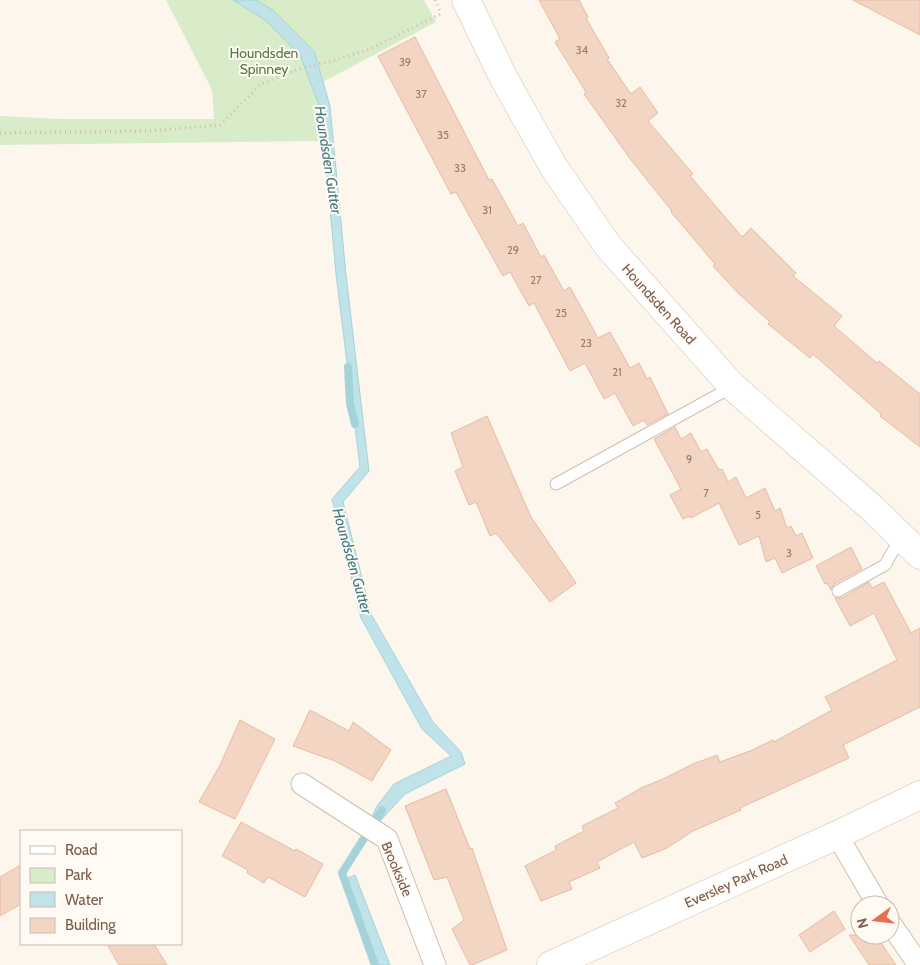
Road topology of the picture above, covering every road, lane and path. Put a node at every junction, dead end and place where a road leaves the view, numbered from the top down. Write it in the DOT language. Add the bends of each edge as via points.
graph roads {
  1 [pos="434,0"];
  2 [pos="466,0"];
  3 [pos="0,132"];
  4 [pos="732,386"];
  5 [pos="556,484"];
  6 [pos="911,546"];
  7 [pos="838,591"];
  8 [pos="302,784"];
  9 [pos="920,795"];
  10 [pos="837,835"];
  11 [pos="872,895"];
  12 [pos="900,937"];
  13 [pos="561,963"];
  14 [pos="435,965"];
  15 [pos="919,965"];
  1 -- 3 [label="path" via="441,14 370,49 299,69 261,84 220,125 148,131"];
  2 -- 4 [label="street, Houndsden Road" via="502,75 553,166 608,246"];
  4 -- 5 [label="lane"];
  4 -- 6 [label="street, Houndsden Road"];
  6 -- 7 [label="lane" via="885,565"];
  8 -- 14 [label="street, Brookside" via="387,839"];
  9 -- 10 [label="street, Eversley Park Road"];
  10 -- 11 [label="street"];
  10 -- 13 [label="street, Eversley Park Road"];
  12 -- 15 [label="street"];
}
